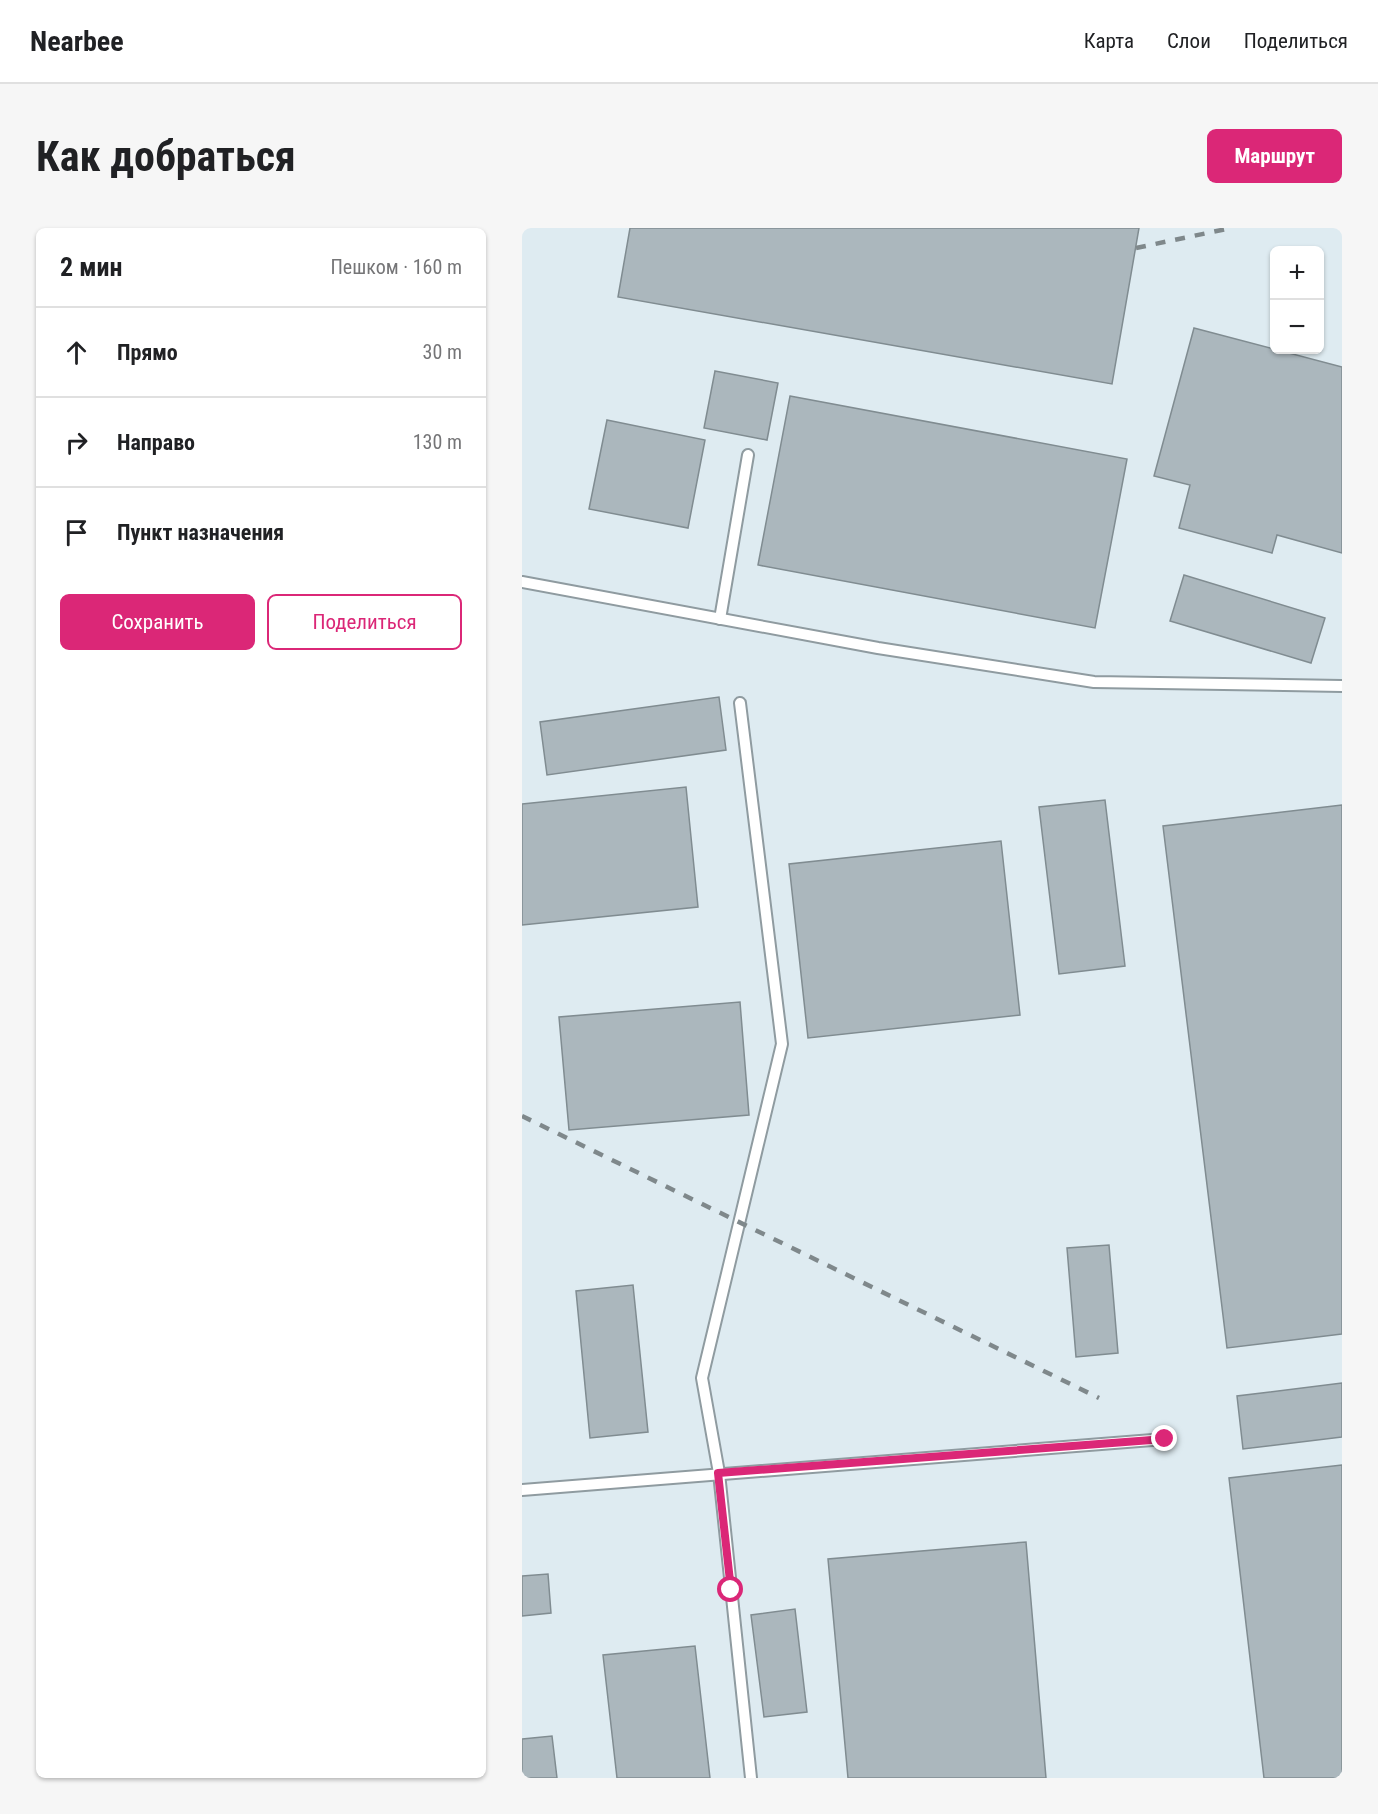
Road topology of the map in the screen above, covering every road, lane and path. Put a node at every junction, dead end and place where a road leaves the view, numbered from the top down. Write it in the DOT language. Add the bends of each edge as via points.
graph roads {
  1 [pos="748,455"];
  2 [pos="522,582"];
  3 [pos="720,619"];
  4 [pos="1342,686"];
  5 [pos="740,703"];
  6 [pos="1165,1439"];
  7 [pos="718,1473"];
  8 [pos="522,1490"];
  9 [pos="751,1778"];
  1 -- 3 [label="lane"];
  2 -- 3 [label="lane"];
  3 -- 4 [label="lane" via="1094,682"];
  5 -- 7 [label="lane" via="782,1044 702,1378"];
  6 -- 7 [label="lane"];
  7 -- 8 [label="lane"];
  7 -- 9 [label="lane"];
}
